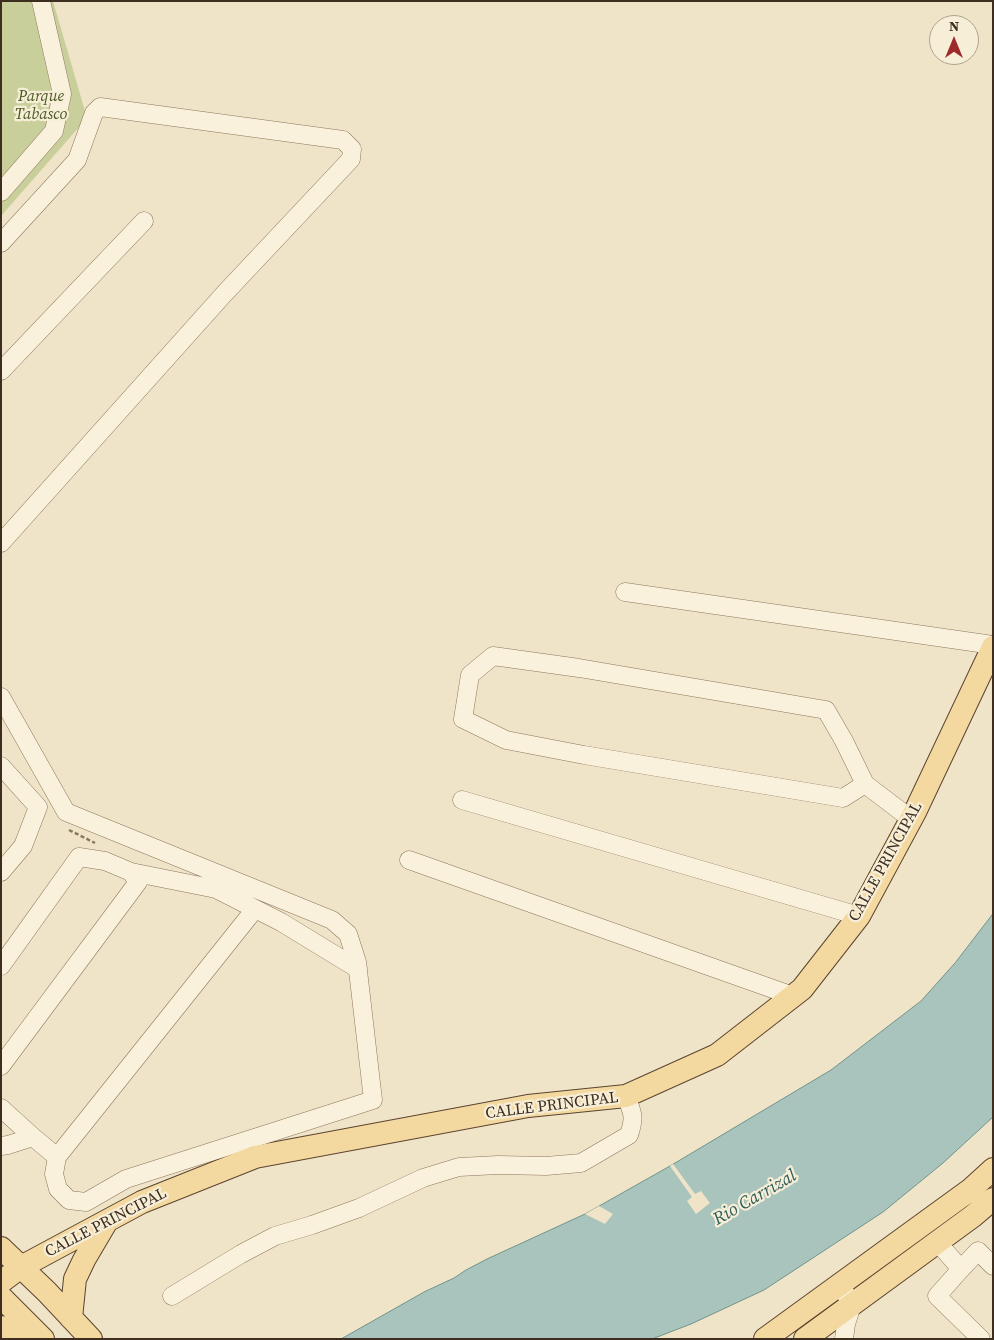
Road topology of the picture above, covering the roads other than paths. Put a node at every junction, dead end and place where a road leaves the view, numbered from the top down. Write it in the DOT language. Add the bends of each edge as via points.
graph roads {
  1 [pos="41,1"];
  2 [pos="1,192"];
  3 [pos="144,221"];
  4 [pos="1,243"];
  5 [pos="1,372"];
  6 [pos="1,544"];
  7 [pos="625,592"];
  8 [pos="993,646"];
  9 [pos="1,697"];
  10 [pos="1,766"];
  11 [pos="865,784"];
  12 [pos="462,800"];
  13 [pos="911,819"];
  14 [pos="409,860"];
  15 [pos="1,872"];
  16 [pos="131,872"];
  17 [pos="255,909"];
  18 [pos="860,916"];
  19 [pos="1,966"];
  20 [pos="358,969"];
  21 [pos="793,996"];
  22 [pos="1,1066"];
  23 [pos="626,1096"];
  24 [pos="1,1108"];
  25 [pos="33,1137"];
  26 [pos="1,1146"];
  27 [pos="57,1157"];
  28 [pos="993,1169"];
  29 [pos="993,1199"];
  30 [pos="106,1221"];
  31 [pos="937,1242"];
  32 [pos="1,1248"];
  33 [pos="21,1266"];
  34 [pos="993,1266"];
  35 [pos="961,1269"];
  36 [pos="1,1282"];
  37 [pos="840,1284"];
  38 [pos="172,1296"];
  39 [pos="1,1297"];
  40 [pos="852,1305"];
  41 [pos="71,1318"];
  42 [pos="1,1327"];
  43 [pos="38,1339"];
  44 [pos="43,1339"];
  45 [pos="91,1339"];
  46 [pos="765,1339"];
  47 [pos="805,1339"];
  48 [pos="844,1339"];
  49 [pos="981,1339"];
  1 -- 2 [label="street" via="62,94 54,131"];
  3 -- 5 [label="street"];
  4 -- 6 [label="street" via="77,160 94,113 100,107 343,140 352,149 351,159 219,300"];
  7 -- 8 [label="street"];
  8 -- 13 [label="main road, CALLE PRINCIPAL"];
  9 -- 20 [label="street" via="66,812 332,920 348,934"];
  10 -- 15 [label="street" via="38,807 23,846"];
  11 -- 11 [label="street" via="842,798 506,740 463,719 470,675 493,656 826,710"];
  11 -- 13 [label="street"];
  12 -- 18 [label="street"];
  13 -- 18 [label="main road, CALLE PRINCIPAL"];
  14 -- 21 [label="street"];
  16 -- 17 [label="street" via="216,889"];
  16 -- 19 [label="street" via="104,861 79,857"];
  16 -- 22 [label="street" via="138,882"];
  17 -- 20 [label="street"];
  17 -- 27 [label="street"];
  18 -- 21 [label="main road, CALLE PRINCIPAL"];
  20 -- 27 [label="street" via="373,1100 126,1180 86,1202 69,1200 58,1189 54,1174"];
  21 -- 23 [label="main road, CALLE PRINCIPAL" via="717,1055"];
  23 -- 30 [label="main road, CALLE PRINCIPAL" via="528,1106 255,1158 142,1202"];
  23 -- 38 [label="street" via="633,1114 629,1135 581,1163 459,1167 423,1178 358,1208 275,1236"];
  24 -- 25 [label="street"];
  25 -- 26 [label="street"];
  25 -- 27 [label="street"];
  28 -- 37 [label="main road" via="970,1190"];
  29 -- 31 [label="main road"];
  30 -- 33 [label="main road, CALLE PRINCIPAL"];
  30 -- 41 [label="main road" via="75,1279"];
  31 -- 35 [label="street"];
  31 -- 40 [label="main road"];
  32 -- 33 [label="main road"];
  33 -- 36 [label="main road, CALLE PRINCIPAL"];
  33 -- 41 [label="main road"];
  34 -- 35 [label="street" via="978,1251"];
  35 -- 49 [label="street" via="937,1296"];
  37 -- 40 [label="street"];
  37 -- 46 [label="main road"];
  39 -- 44 [label="main road"];
  40 -- 47 [label="main road"];
  40 -- 48 [label="street"];
  41 -- 45 [label="main road"];
  42 -- 43 [label="main road"];
}
